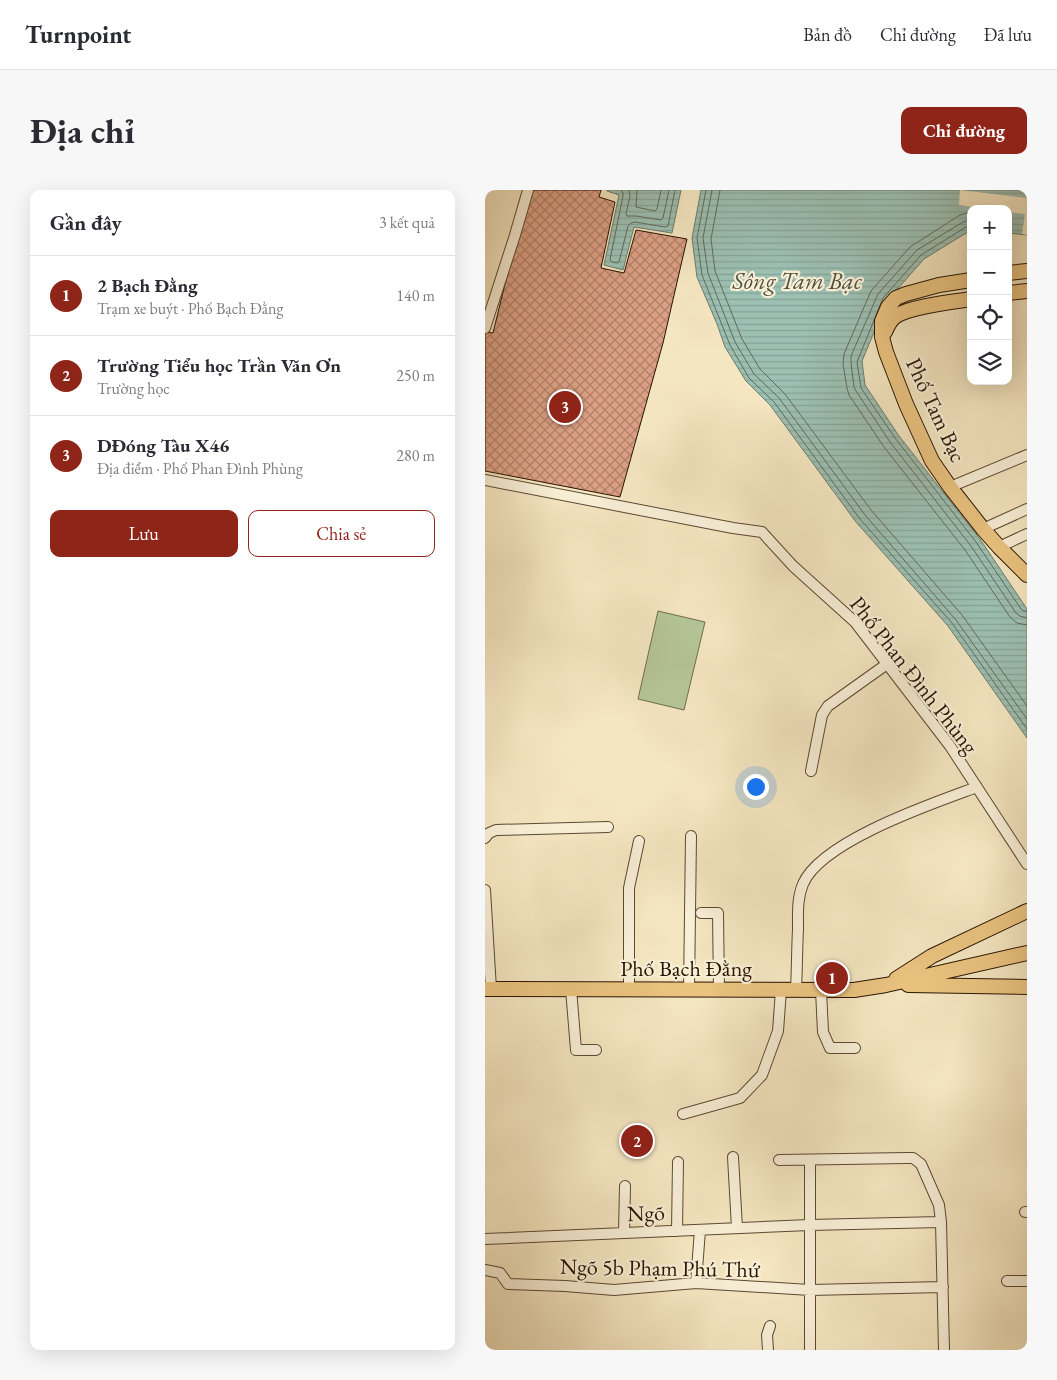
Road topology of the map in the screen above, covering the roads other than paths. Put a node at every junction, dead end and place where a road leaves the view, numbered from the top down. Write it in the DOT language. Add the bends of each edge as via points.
graph roads {
  1 [pos="528,190"];
  2 [pos="1027,271"];
  3 [pos="1012,273"];
  4 [pos="967,281"];
  5 [pos="1027,290"];
  6 [pos="1012,292"];
  7 [pos="967,300"];
  8 [pos="485,328"];
  9 [pos="882,337"];
  10 [pos="1027,455"];
  11 [pos="485,480"];
  12 [pos="950,487"];
  13 [pos="1027,509"];
  14 [pos="983,529"];
  15 [pos="1027,534"];
  16 [pos="999,547"];
  17 [pos="1025,569"];
  18 [pos="887,664"];
  19 [pos="811,770"];
  20 [pos="977,787"];
  21 [pos="608,827"];
  22 [pos="691,836"];
  23 [pos="485,838"];
  24 [pos="639,841"];
  25 [pos="1027,864"];
  26 [pos="485,890"];
  27 [pos="1027,911"];
  28 [pos="701,913"];
  29 [pos="1027,953"];
  30 [pos="887,985"];
  31 [pos="1027,987"];
  32 [pos="488,989"];
  33 [pos="571,989"];
  34 [pos="629,990"];
  35 [pos="689,990"];
  36 [pos="719,990"];
  37 [pos="781,990"];
  38 [pos="796,990"];
  39 [pos="821,990"];
  40 [pos="855,1048"];
  41 [pos="596,1050"];
  42 [pos="683,1114"];
  43 [pos="733,1157"];
  44 [pos="779,1160"];
  45 [pos="810,1160"];
  46 [pos="678,1162"];
  47 [pos="625,1186"];
  48 [pos="941,1222"];
  49 [pos="809,1225"];
  50 [pos="737,1228"];
  51 [pos="700,1230"];
  52 [pos="677,1231"];
  53 [pos="624,1233"];
  54 [pos="485,1239"];
  55 [pos="485,1270"];
  56 [pos="1007,1281"];
  57 [pos="1027,1281"];
  58 [pos="696,1283"];
  59 [pos="943,1287"];
  60 [pos="810,1290"];
  61 [pos="770,1326"];
  62 [pos="768,1350"];
  63 [pos="810,1350"];
  64 [pos="944,1350"];
  1 -- 8 [label="street"];
  2 -- 3 [label="main road"];
  4 -- 9 [label="main road" via="896,298 888,307"];
  5 -- 6 [label="main road"];
  7 -- 9 [label="main road, Phố Tam Bạc" via="897,315"];
  9 -- 12 [label="main road, Phố Tam Bạc" via="906,404 933,461"];
  10 -- 12 [label="street"];
  11 -- 18 [label="street, Phố Phan Đình Phùng" via="762,532 793,566 855,622"];
  12 -- 14 [label="main road, Phố Tam Bạc"];
  13 -- 14 [label="street"];
  14 -- 16 [label="main road, Phố Tam Bạc"];
  15 -- 16 [label="street"];
  16 -- 17 [label="main road, Phố Tam Bạc"];
  18 -- 19 [label="street" via="824,710"];
  18 -- 20 [label="street, Phố Phan Đình Phùng"];
  20 -- 25 [label="street, Phố Phan Đình Phùng"];
  20 -- 38 [label="street" via="927,805 855,838 818,863 804,882 799,898"];
  21 -- 23 [label="street" via="496,830"];
  22 -- 35 [label="street"];
  24 -- 34 [label="street" via="629,888"];
  26 -- 32 [label="street"];
  27 -- 30 [label="main road, Phố Bạch Đằng" via="933,956"];
  28 -- 36 [label="street" via="718,913"];
  29 -- 30 [label="main road, Phố Bạch Đằng"];
  30 -- 31 [label="main road, Phố Bạch Đằng"];
  30 -- 39 [label="main road, Phố Bạch Đằng"];
  32 -- 33 [label="main road, Phố Bạch Đằng"];
  33 -- 34 [label="main road, Phố Bạch Đằng"];
  33 -- 41 [label="street" via="575,1050"];
  34 -- 35 [label="main road, Phố Bạch Đằng"];
  35 -- 36 [label="main road, Phố Bạch Đằng"];
  36 -- 37 [label="main road, Phố Bạch Đằng"];
  37 -- 38 [label="main road, Phố Bạch Đằng"];
  37 -- 42 [label="street" via="778,1031 763,1074 740,1098"];
  38 -- 39 [label="main road, Phố Bạch Đằng"];
  39 -- 40 [label="street" via="823,1032 830,1048"];
  43 -- 50 [label="street"];
  44 -- 45 [label="street"];
  45 -- 48 [label="street" via="913,1158 921,1164 939,1205"];
  45 -- 49 [label="street"];
  46 -- 52 [label="street"];
  47 -- 53 [label="street"];
  48 -- 49 [label="street, Ngõ"];
  48 -- 59 [label="street"];
  49 -- 50 [label="street, Ngõ"];
  49 -- 60 [label="street"];
  50 -- 51 [label="street, Ngõ"];
  51 -- 52 [label="street, Ngõ"];
  51 -- 58 [label="street"];
  52 -- 53 [label="street, Ngõ"];
  53 -- 54 [label="street, Ngõ"];
  55 -- 58 [label="street, Ngõ 5b Phạm Phú Thứ" via="500,1273 508,1284 614,1290"];
  56 -- 57 [label="street"];
  58 -- 60 [label="street, Ngõ 5b Phạm Phú Thứ"];
  59 -- 60 [label="street, Ngõ 5b Phạm Phú Thứ"];
  59 -- 64 [label="street"];
  60 -- 63 [label="street"];
  61 -- 62 [label="street"];
}
